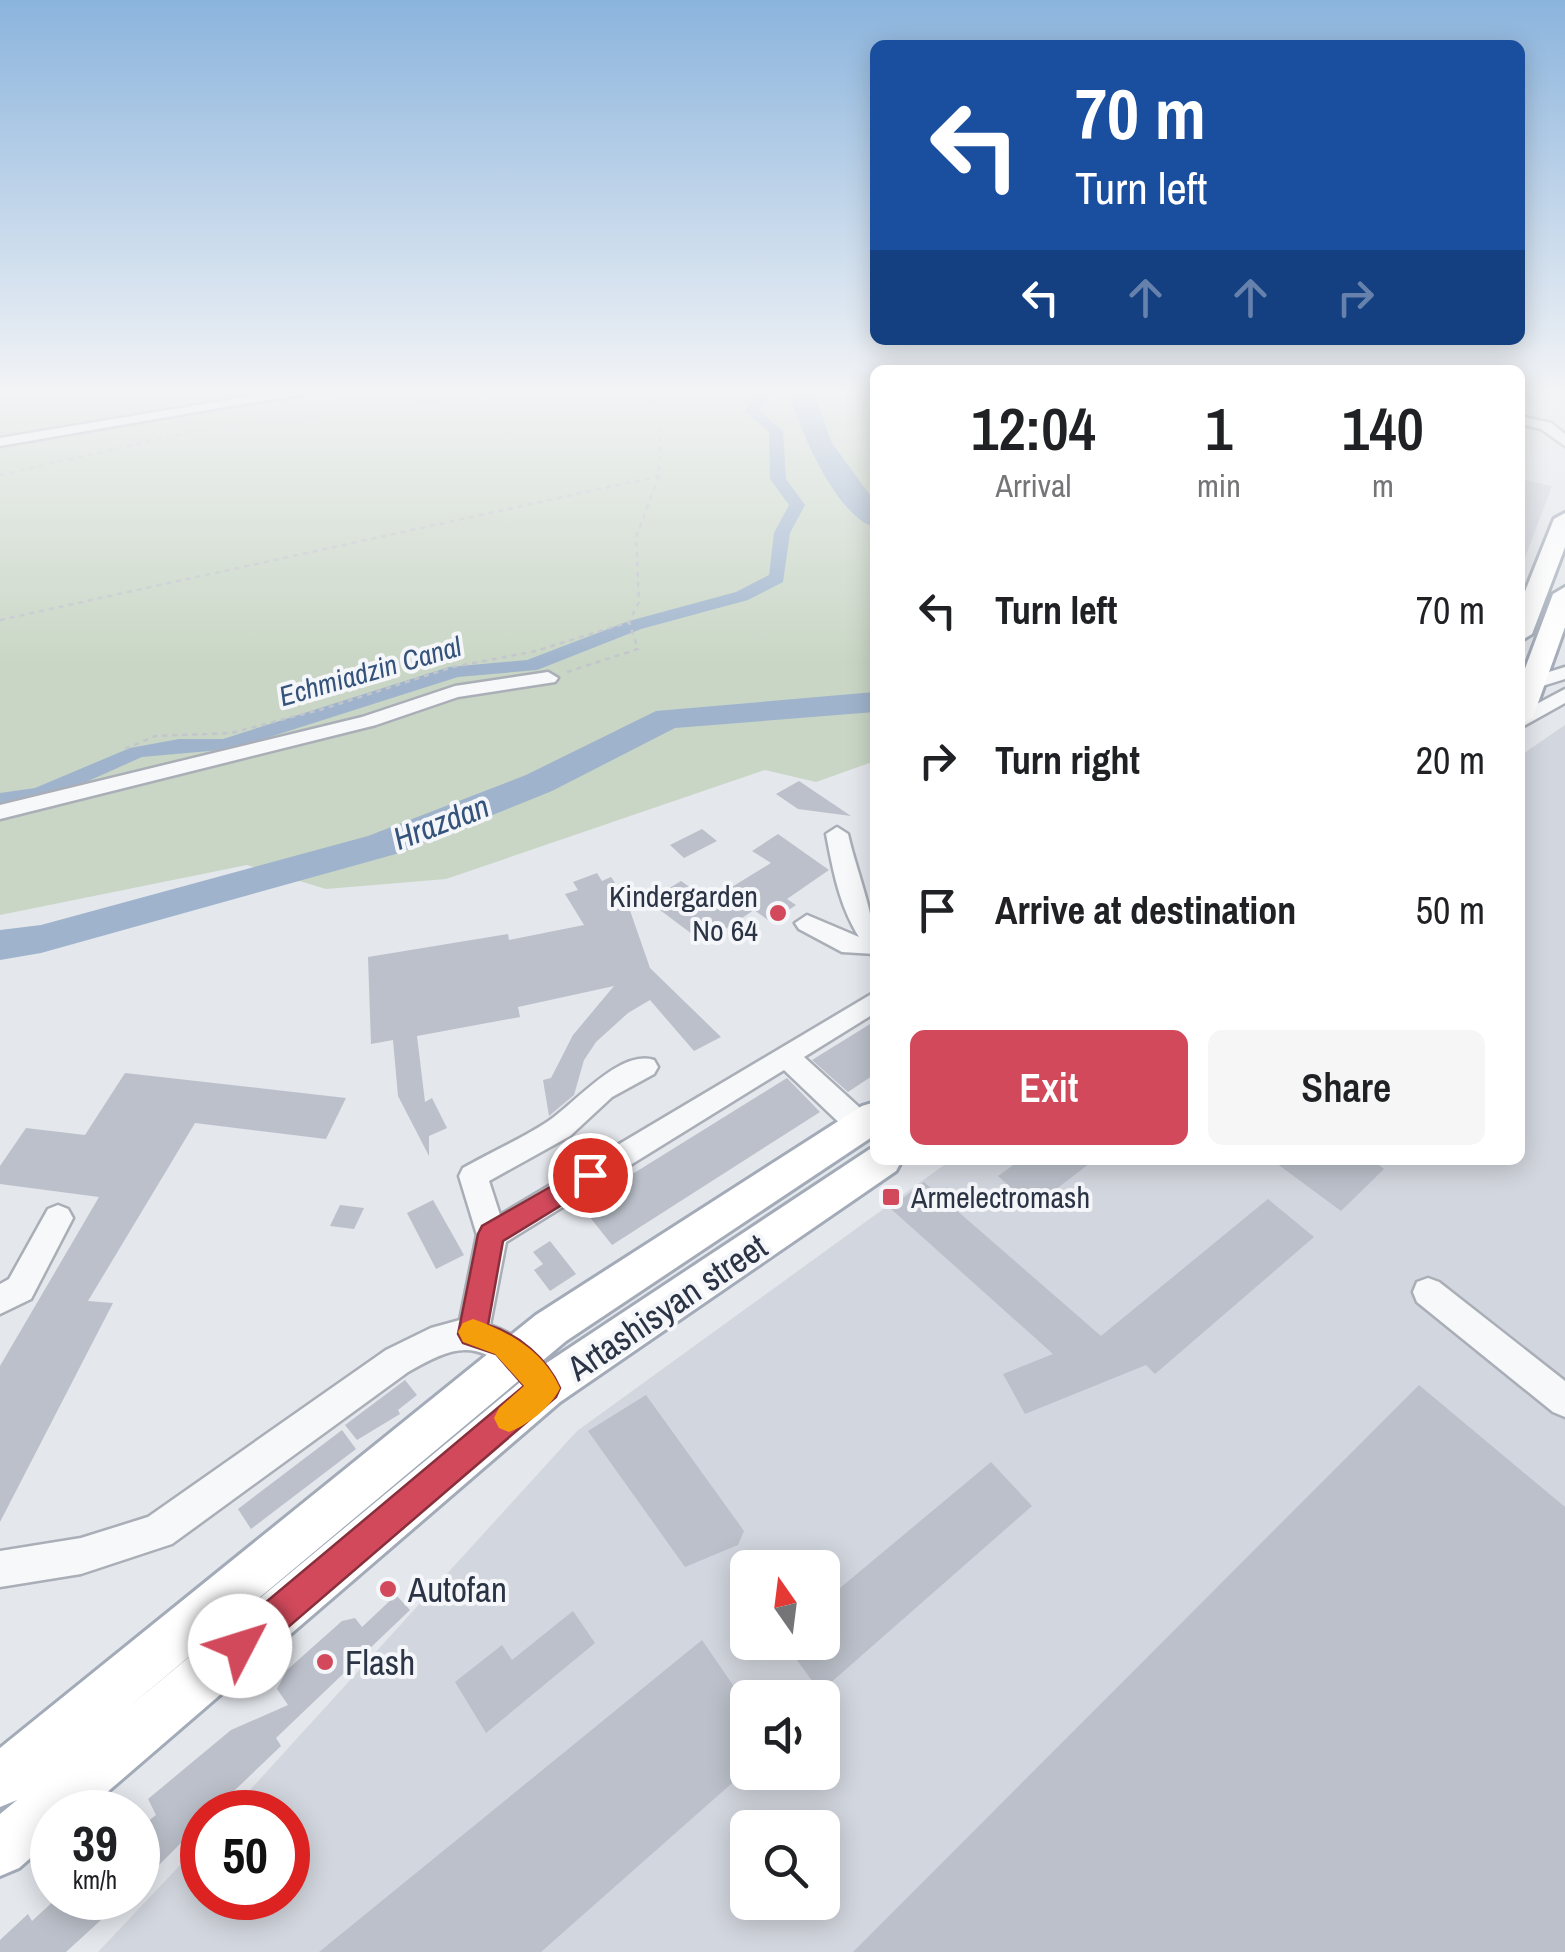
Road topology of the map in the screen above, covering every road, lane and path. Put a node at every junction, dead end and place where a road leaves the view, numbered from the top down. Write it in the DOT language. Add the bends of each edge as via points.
graph roads {
  1 [pos="636,481"];
  2 [pos="657,481"];
  3 [pos="1565,518"];
  4 [pos="1565,594"];
  5 [pos="1525,614"];
  6 [pos="0,620"];
  7 [pos="629,622"];
  8 [pos="1558,632"];
  9 [pos="636,640"];
  10 [pos="1565,673"];
  11 [pos="548,678"];
  12 [pos="1525,686"];
  13 [pos="1565,695"];
  14 [pos="1525,717"];
  15 [pos="126,749"];
  16 [pos="0,812"];
  17 [pos="836,834"];
  18 [pos="807,923"];
  19 [pos="870,936"];
  20 [pos="870,945"];
  21 [pos="870,1004"];
  22 [pos="785,1055"];
  23 [pos="645,1067"];
  24 [pos="868,1120"];
  25 [pos="875,1165"];
  26 [pos="58,1218"];
  27 [pos="492,1234"];
  28 [pos="1428,1292"];
  29 [pos="0,1300"];
  30 [pos="473,1334"];
  31 [pos="532,1370"];
  32 [pos="1565,1401"];
  33 [pos="0,1569"];
  34 [pos="0,1781"];
  35 [pos="0,1849"];
  1 -- 6 [label="path"];
  2 -- 7 [label="path" via="636,536 639,602"];
  3 -- 5 [label="main road"];
  4 -- 8 [label="main road"];
  7 -- 9 [label="path"];
  7 -- 15 [label="path" via="231,733 155,736"];
  8 -- 12 [label="main road"];
  9 -- 11 [label="path" via="638,649"];
  10 -- 12 [label="street"];
  11 -- 16 [label="street" via="455,692 369,721"];
  13 -- 14 [label="street"];
  17 -- 19 [label="street" via="850,896"];
  18 -- 20 [label="street" via="834,940"];
  21 -- 22 [label="street"];
  22 -- 24 [label="street"];
  22 -- 27 [label="street"];
  23 -- 27 [label="street" via="602,1090 560,1128 473,1176"];
  24 -- 31 [label="main road, Artashisyan street"];
  25 -- 31 [label="main road, Artashisyan street" via="581,1368"];
  26 -- 29 [label="street" via="20,1288"];
  27 -- 30 [label="street"];
  28 -- 32 [label="street"];
  30 -- 31 [label="street" via="505,1344"];
  30 -- 33 [label="street" via="421,1346 396,1360 159,1532 58,1564"];
  31 -- 34 [label="main road, Artashisyan street"];
  31 -- 35 [label="main road, Artashisyan street"];
}
